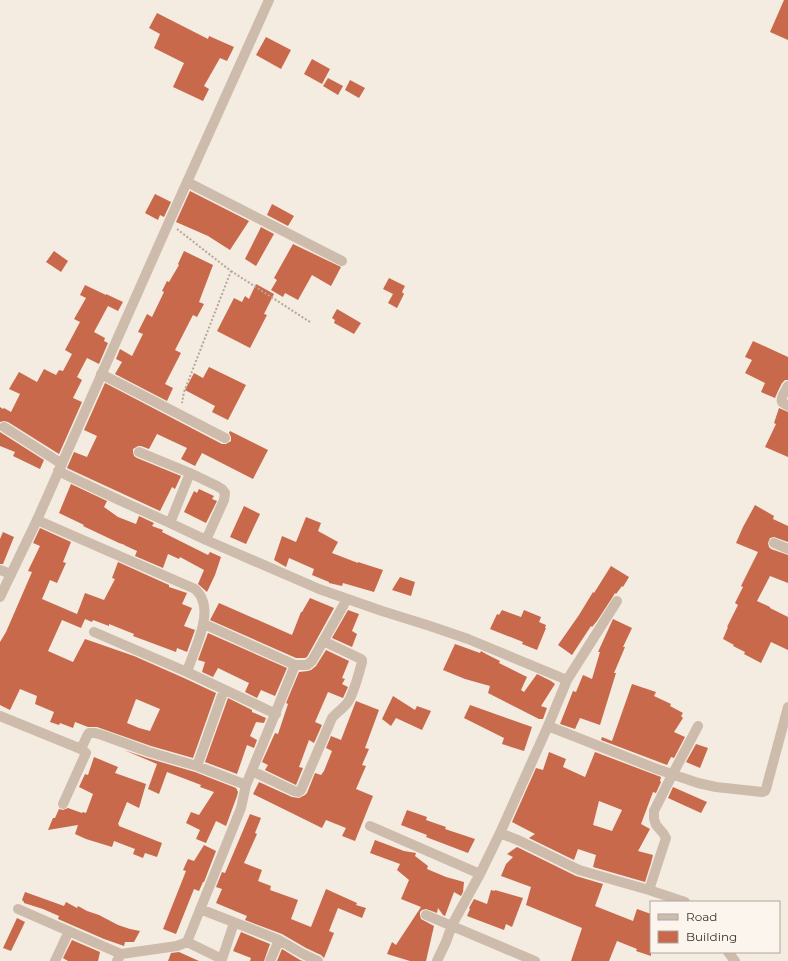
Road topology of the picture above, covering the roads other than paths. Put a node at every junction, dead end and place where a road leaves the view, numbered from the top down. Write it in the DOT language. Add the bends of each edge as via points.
graph roads {
  1 [pos="269,0"];
  2 [pos="187,182"];
  3 [pos="342,261"];
  4 [pos="101,374"];
  5 [pos="788,386"];
  6 [pos="788,406"];
  7 [pos="4,427"];
  8 [pos="225,438"];
  9 [pos="139,452"];
  10 [pos="60,467"];
  11 [pos="190,473"];
  12 [pos="37,520"];
  13 [pos="170,523"];
  14 [pos="206,540"];
  15 [pos="774,543"];
  16 [pos="788,548"];
  17 [pos="0,570"];
  18 [pos="11,574"];
  19 [pos="0,597"];
  20 [pos="347,600"];
  21 [pos="617,601"];
  22 [pos="204,624"];
  23 [pos="94,632"];
  24 [pos="323,641"];
  25 [pos="295,665"];
  26 [pos="187,672"];
  27 [pos="567,680"];
  28 [pos="224,690"];
  29 [pos="788,707"];
  30 [pos="276,714"];
  31 [pos="0,716"];
  32 [pos="548,726"];
  33 [pos="698,726"];
  34 [pos="80,749"];
  35 [pos="197,766"];
  36 [pos="252,771"];
  37 [pos="672,774"];
  38 [pos="246,785"];
  39 [pos="63,804"];
  40 [pos="370,826"];
  41 [pos="500,833"];
  42 [pos="480,874"];
  43 [pos="649,890"];
  44 [pos="682,901"];
  45 [pos="18,909"];
  46 [pos="200,909"];
  47 [pos="426,914"];
  48 [pos="234,923"];
  49 [pos="452,925"];
  50 [pos="68,931"];
  51 [pos="279,940"];
  52 [pos="187,942"];
  53 [pos="729,953"];
  54 [pos="119,957"];
  55 [pos="224,960"];
  56 [pos="55,961"];
  57 [pos="270,961"];
  58 [pos="318,961"];
  59 [pos="437,961"];
  60 [pos="535,961"];
  61 [pos="735,961"];
  1 -- 2 [label="street"];
  2 -- 3 [label="street"];
  2 -- 4 [label="street"];
  4 -- 8 [label="street"];
  4 -- 10 [label="street"];
  5 -- 6 [label="street" via="782,403"];
  7 -- 10 [label="street"];
  9 -- 11 [label="street"];
  10 -- 12 [label="street"];
  10 -- 13 [label="street" via="119,500"];
  11 -- 13 [label="street"];
  11 -- 14 [label="street" via="217,486 225,493"];
  12 -- 18 [label="street"];
  12 -- 22 [label="street" via="195,589 203,600"];
  13 -- 14 [label="street"];
  14 -- 20 [label="street"];
  15 -- 16 [label="street"];
  17 -- 18 [label="street"];
  18 -- 19 [label="street"];
  20 -- 24 [label="street"];
  20 -- 27 [label="street" via="468,639"];
  21 -- 27 [label="street"];
  22 -- 25 [label="street"];
  22 -- 26 [label="street"];
  23 -- 26 [label="street"];
  24 -- 25 [label="street" via="309,664"];
  24 -- 36 [label="street" via="361,659 362,662 349,701 332,718 301,790 294,791"];
  25 -- 30 [label="street"];
  26 -- 28 [label="street"];
  27 -- 32 [label="street"];
  28 -- 30 [label="street"];
  28 -- 35 [label="street"];
  29 -- 37 [label="street" via="765,792 716,787"];
  30 -- 36 [label="street"];
  31 -- 34 [label="street"];
  32 -- 37 [label="street"];
  32 -- 41 [label="street"];
  33 -- 37 [label="street"];
  34 -- 35 [label="street" via="87,736 95,733"];
  34 -- 39 [label="street" via="86,753"];
  35 -- 38 [label="street"];
  36 -- 38 [label="street"];
  37 -- 43 [label="street" via="654,811 656,825 666,838"];
  38 -- 46 [label="street" via="241,808"];
  40 -- 42 [label="street"];
  41 -- 42 [label="street"];
  41 -- 43 [label="street" via="579,870"];
  42 -- 49 [label="street"];
  43 -- 44 [label="street"];
  45 -- 50 [label="street"];
  46 -- 48 [label="street"];
  46 -- 52 [label="street"];
  47 -- 49 [label="street"];
  48 -- 51 [label="street"];
  48 -- 55 [label="street"];
  49 -- 59 [label="street"];
  49 -- 60 [label="street"];
  50 -- 54 [label="street"];
  50 -- 56 [label="street"];
  51 -- 57 [label="street"];
  51 -- 58 [label="street"];
  52 -- 54 [label="street"];
  52 -- 55 [label="street"];
  53 -- 61 [label="street"];
}
